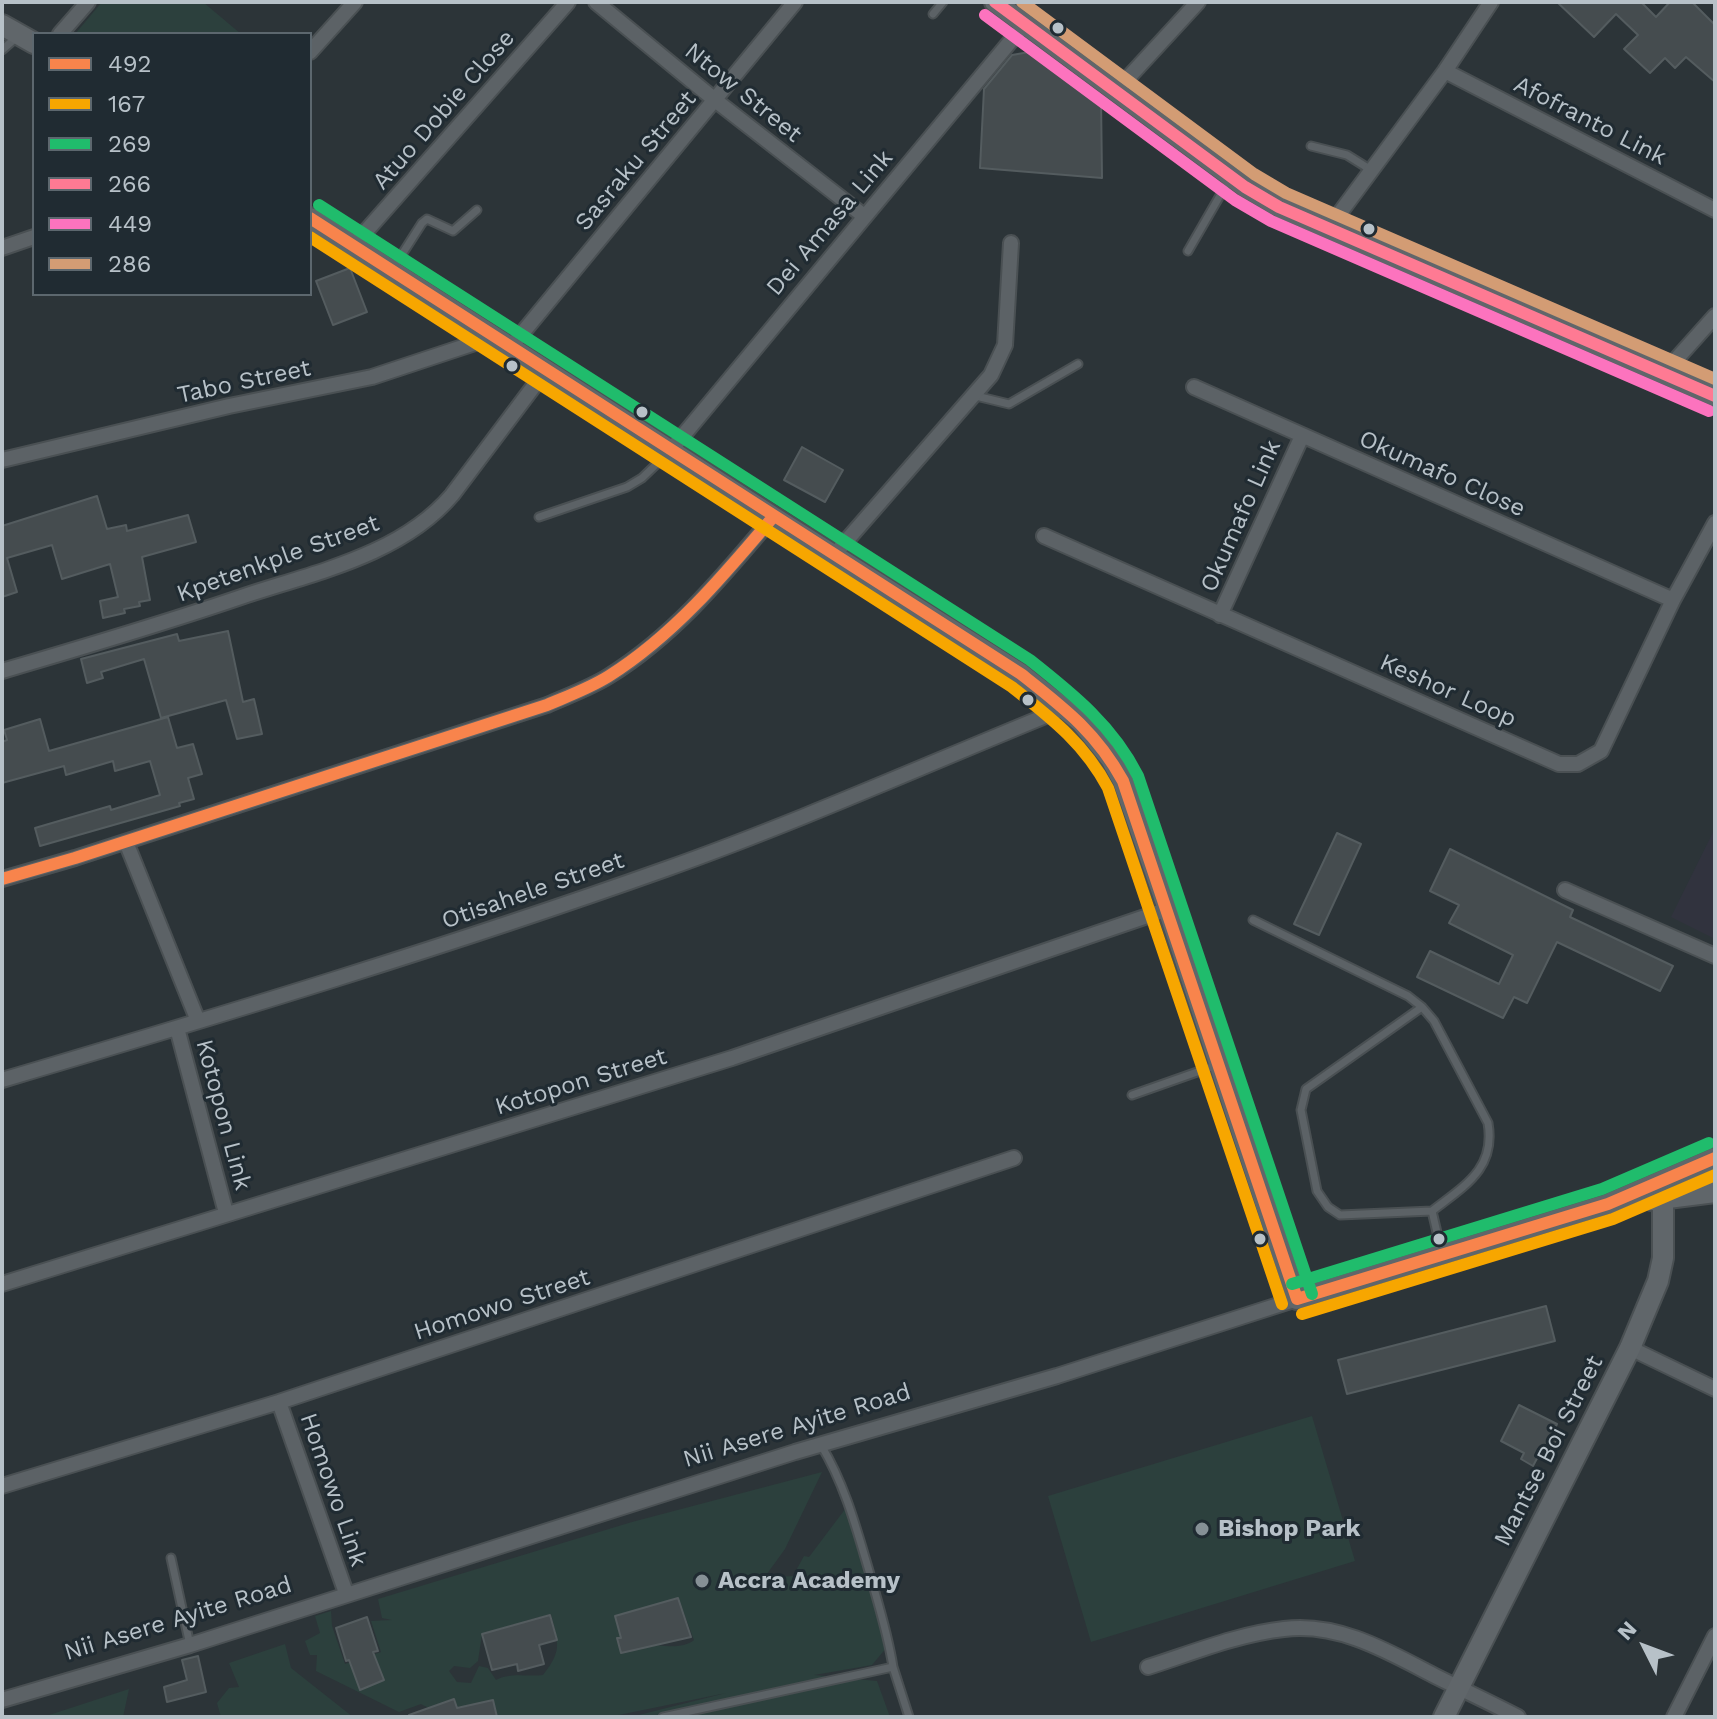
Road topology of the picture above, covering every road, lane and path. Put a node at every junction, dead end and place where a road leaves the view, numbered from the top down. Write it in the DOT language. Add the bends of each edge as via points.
graph roads {
  1 [pos="88,2"];
  2 [pos="355,2"];
  3 [pos="568,2"];
  4 [pos="596,2"];
  5 [pos="795,2"];
  6 [pos="943,2"];
  7 [pos="995,2"];
  8 [pos="1198,2"];
  9 [pos="1491,2"];
  10 [pos="933,14"];
  11 [pos="1024,25"];
  12 [pos="62,32"];
  13 [pos="18,34"];
  14 [pos="2,50"];
  15 [pos="312,50"];
  16 [pos="1445,71"];
  17 [pos="1116,91"];
  18 [pos="715,100"];
  19 [pos="1311,146"];
  20 [pos="1371,170"];
  21 [pos="1231,177"];
  22 [pos="477,210"];
  23 [pos="1715,210"];
  24 [pos="864,216"];
  25 [pos="312,219"];
  26 [pos="1328,229"];
  27 [pos="32,238"];
  28 [pos="1011,243"];
  29 [pos="353,246"];
  30 [pos="2,248"];
  31 [pos="1188,251"];
  32 [pos="391,272"];
  33 [pos="1715,316"];
  34 [pos="508,346"];
  35 [pos="1078,364"];
  36 [pos="546,370"];
  37 [pos="1664,373"];
  38 [pos="1194,387"];
  39 [pos="976,396"];
  40 [pos="1715,396"];
  41 [pos="1302,436"];
  42 [pos="671,450"];
  43 [pos="2,460"];
  44 [pos="539,517"];
  45 [pos="773,517"];
  46 [pos="1715,523"];
  47 [pos="1044,536"];
  48 [pos="834,555"];
  49 [pos="1673,600"];
  50 [pos="1220,615"];
  51 [pos="2,671"];
  52 [pos="1065,708"];
  53 [pos="126,842"];
  54 [pos="2,879"];
  55 [pos="1565,890"];
  56 [pos="1168,909"];
  57 [pos="1253,920"];
  58 [pos="1715,956"];
  59 [pos="1422,1007"];
  60 [pos="198,1021"];
  61 [pos="177,1028"];
  62 [pos="1219,1064"];
  63 [pos="2,1080"];
  64 [pos="1132,1095"];
  65 [pos="1014,1158"];
  66 [pos="1715,1158"];
  67 [pos="1715,1192"];
  68 [pos="1663,1199"];
  69 [pos="1608,1204"];
  70 [pos="1432,1211"];
  71 [pos="226,1213"];
  72 [pos="1442,1256"];
  73 [pos="2,1284"];
  74 [pos="1297,1299"];
  75 [pos="1630,1348"];
  76 [pos="1715,1389"];
  77 [pos="279,1402"];
  78 [pos="821,1445"];
  79 [pos="2,1486"];
  80 [pos="171,1558"];
  81 [pos="346,1593"];
  82 [pos="1715,1636"];
  83 [pos="190,1645"];
  84 [pos="893,1667"];
  85 [pos="1148,1667"];
  86 [pos="1459,1688"];
  87 [pos="2,1700"];
  88 [pos="663,1717"];
  89 [pos="909,1717"];
  90 [pos="1444,1717"];
  91 [pos="1518,1717"];
  92 [pos="1674,1717"];
  1 -- 12 [label="street"];
  2 -- 15 [label="street"];
  3 -- 29 [label="street, Atuo Dobie Close"];
  4 -- 18 [label="street, Ntow Street"];
  5 -- 18 [label="street, Sasraku Street"];
  6 -- 10 [label="lane"];
  7 -- 11 [label="street"];
  8 -- 17 [label="street"];
  9 -- 16 [label="street"];
  11 -- 17 [label="street"];
  11 -- 24 [label="street, Dei Amasa Link"];
  13 -- 14 [label="lane"];
  16 -- 20 [label="street"];
  16 -- 23 [label="street, Afofranto Link"];
  17 -- 21 [label="street"];
  18 -- 24 [label="street, Ntow Street"];
  18 -- 34 [label="street, Sasraku Street"];
  19 -- 20 [label="lane" via="1347,155"];
  20 -- 26 [label="street"];
  21 -- 26 [label="street"];
  21 -- 31 [label="lane"];
  22 -- 32 [label="lane" via="453,231 427,219"];
  24 -- 42 [label="street, Dei Amasa Link"];
  25 -- 29 [label="street"];
  26 -- 37 [label="street"];
  27 -- 30 [label="street"];
  28 -- 39 [label="street" via="1005,345"];
  29 -- 32 [label="street"];
  32 -- 34 [label="street"];
  33 -- 37 [label="street"];
  34 -- 36 [label="street"];
  34 -- 43 [label="street, Tabo Street"];
  35 -- 39 [label="lane" via="1009,404"];
  36 -- 42 [label="street"];
  36 -- 51 [label="street, Kpetenkple Street" via="437,514 413,531 341,564"];
  37 -- 40 [label="street"];
  38 -- 41 [label="street, Okumafo Close"];
  39 -- 48 [label="street"];
  41 -- 49 [label="street, Okumafo Close"];
  41 -- 50 [label="street, Okumafo Link"];
  42 -- 44 [label="lane" via="627,487"];
  42 -- 45 [label="street"];
  45 -- 48 [label="street"];
  45 -- 53 [label="street" via="695,607 605,679 547,705"];
  46 -- 49 [label="street, Keshor Loop"];
  47 -- 50 [label="street, Keshor Loop"];
  48 -- 52 [label="street" via="1021,674"];
  49 -- 50 [label="street, Keshor Loop" via="1601,751 1578,764 1559,764"];
  52 -- 56 [label="street" via="1096,738 1123,781"];
  52 -- 60 [label="street, Otisahele Street" via="665,869"];
  53 -- 54 [label="street"];
  53 -- 60 [label="street, Kotopon Link"];
  55 -- 58 [label="street"];
  56 -- 62 [label="street"];
  56 -- 71 [label="street, Kotopon Street" via="732,1058"];
  57 -- 59 [label="lane"];
  59 -- 70 [label="lane" via="1488,1123 1490,1137 1476,1177"];
  59 -- 70 [label="lane" via="1306,1089 1301,1110 1317,1191 1328,1207 1340,1215"];
  60 -- 61 [label="street, Otisahele Street"];
  61 -- 63 [label="street, Otisahele Street"];
  61 -- 71 [label="street, Kotopon Link"];
  62 -- 64 [label="lane"];
  62 -- 74 [label="street"];
  65 -- 77 [label="street, Homowo Street"];
  66 -- 69 [label="street, Nii Asere Ayite Road"];
  67 -- 68 [label="street, Nii Asere Ayite Road"];
  68 -- 69 [label="street, Nii Asere Ayite Road"];
  68 -- 75 [label="street, Mantse Boi Street" via="1658,1281"];
  69 -- 72 [label="street, Nii Asere Ayite Road"];
  70 -- 72 [label="lane"];
  71 -- 73 [label="street, Kotopon Street"];
  72 -- 74 [label="street, Nii Asere Ayite Road"];
  74 -- 78 [label="street, Nii Asere Ayite Road"];
  75 -- 76 [label="street"];
  75 -- 86 [label="street, Mantse Boi Street"];
  77 -- 79 [label="street, Homowo Street"];
  77 -- 81 [label="street, Homowo Link"];
  78 -- 81 [label="street, Nii Asere Ayite Road"];
  78 -- 84 [label="lane" via="847,1497"];
  80 -- 83 [label="lane"];
  81 -- 83 [label="street, Nii Asere Ayite Road"];
  82 -- 92 [label="street"];
  83 -- 87 [label="street, Nii Asere Ayite Road"];
  84 -- 88 [label="lane"];
  84 -- 89 [label="lane"];
  85 -- 86 [label="street" via="1253,1635 1308,1628 1370,1643"];
  86 -- 90 [label="street, Mantse Boi Street"];
  86 -- 91 [label="street"];
}
